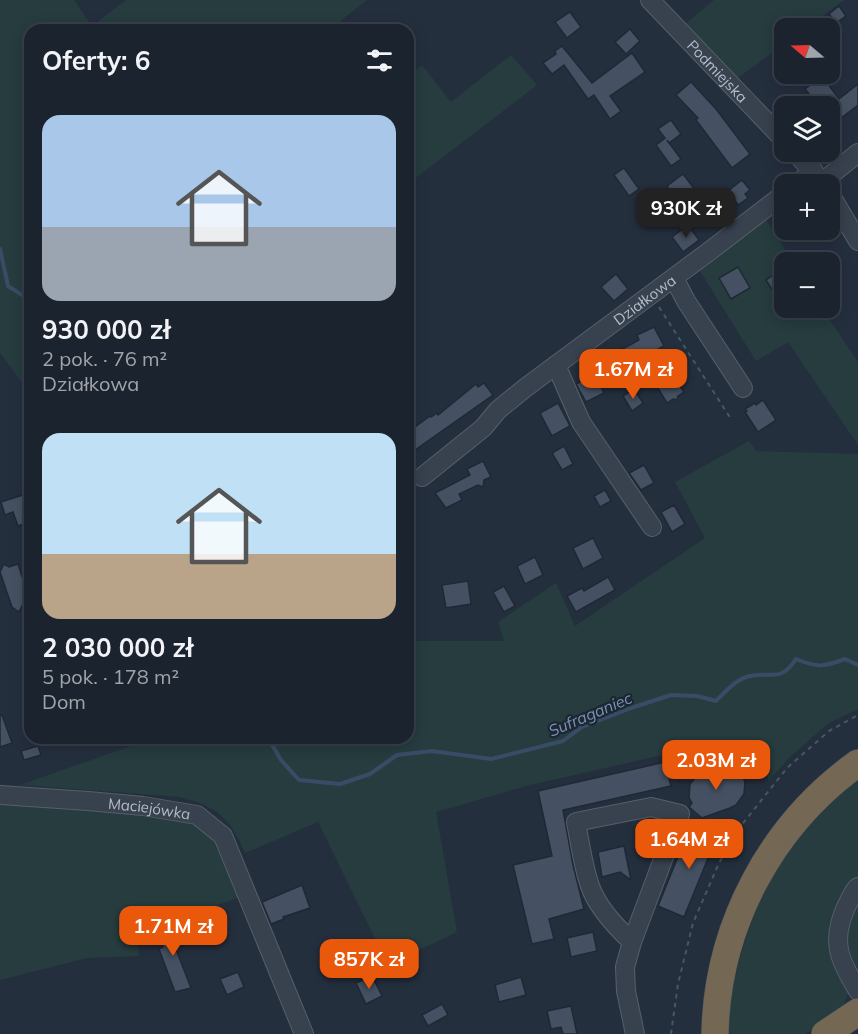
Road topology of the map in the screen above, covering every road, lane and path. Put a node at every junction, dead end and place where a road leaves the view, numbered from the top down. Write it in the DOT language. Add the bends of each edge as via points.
graph roads {
  1 [pos="650,0"];
  2 [pos="774,130"];
  3 [pos="858,153"];
  4 [pos="804,162"];
  5 [pos="814,174"];
  6 [pos="833,174"];
  7 [pos="774,202"];
  8 [pos="840,212"];
  9 [pos="858,241"];
  10 [pos="674,278"];
  11 [pos="651,295"];
  12 [pos="556,365"];
  13 [pos="743,388"];
  14 [pos="731,419"];
  15 [pos="422,477"];
  16 [pos="652,527"];
  17 [pos="858,715"];
  18 [pos="858,763"];
  19 [pos="0,795"];
  20 [pos="858,886"];
  21 [pos="632,942"];
  22 [pos="858,991"];
  23 [pos="858,1012"];
  24 [pos="304,1034"];
  25 [pos="635,1034"];
  26 [pos="671,1034"];
  27 [pos="715,1034"];
  28 [pos="825,1034"];
  1 -- 2 [label="street, Podmiejska"];
  3 -- 6 [label="street"];
  4 -- 5 [label="street"];
  7 -- 10 [label="street, Działkowa"];
  8 -- 9 [label="street"];
  10 -- 11 [label="street, Działkowa"];
  10 -- 13 [label="street"];
  11 -- 12 [label="street, Działkowa"];
  11 -- 14 [label="path"];
  12 -- 15 [label="street, Działkowa" via="507,402 483,428"];
  12 -- 16 [label="street" via="581,422"];
  17 -- 26 [label="path" via="829,731 787,768 740,827 693,922"];
  18 -- 27 [label="highway" via="801,814 755,880 740,911 724,963"];
  19 -- 24 [label="street, Maciejówka" via="143,806 197,815 223,836"];
  20 -- 22 [label="street" via="843,915 837,939 841,963"];
  21 -- 21 [label="street" via="590,886 576,822 651,807 665,809 680,814"];
  21 -- 25 [label="street" via="625,979"];
  23 -- 28 [label="highway"];
}
